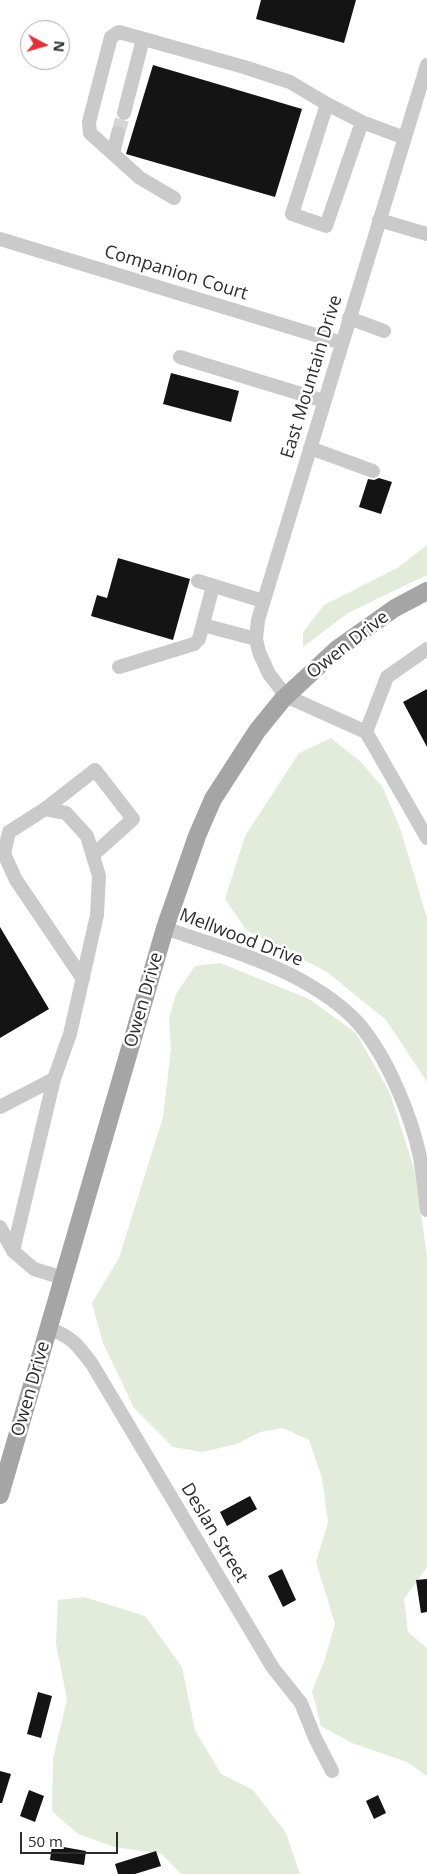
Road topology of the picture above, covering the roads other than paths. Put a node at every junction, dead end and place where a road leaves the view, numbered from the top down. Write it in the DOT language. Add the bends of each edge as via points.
graph roads {
  1 [pos="143,39"];
  2 [pos="427,65"];
  3 [pos="327,104"];
  4 [pos="124,113"];
  5 [pos="362,122"];
  6 [pos="118,134"];
  7 [pos="405,138"];
  8 [pos="113,154"];
  9 [pos="174,198"];
  10 [pos="379,220"];
  11 [pos="427,234"];
  12 [pos="0,239"];
  13 [pos="349,318"];
  14 [pos="384,331"];
  15 [pos="342,343"];
  16 [pos="180,357"];
  17 [pos="324,401"];
  18 [pos="310,448"];
  19 [pos="373,470"];
  20 [pos="198,581"];
  21 [pos="213,586"];
  22 [pos="427,591"];
  23 [pos="263,601"];
  24 [pos="202,625"];
  25 [pos="256,639"];
  26 [pos="427,649"];
  27 [pos="119,667"];
  28 [pos="286,696"];
  29 [pos="366,732"];
  30 [pos="45,809"];
  31 [pos="427,838"];
  32 [pos="93,855"];
  33 [pos="165,928"];
  34 [pos="83,979"];
  35 [pos="54,1080"];
  36 [pos="0,1108"];
  37 [pos="427,1210"];
  38 [pos="0,1227"];
  39 [pos="13,1250"];
  40 [pos="62,1278"];
  41 [pos="48,1328"];
  42 [pos="0,1496"];
  43 [pos="332,1771"];
  1 -- 3 [label="street" via="290,82"];
  1 -- 4 [label="street"];
  1 -- 8 [label="street" via="119,32 111,37 89,122 90,133"];
  2 -- 7 [label="street, East Mountain Drive"];
  3 -- 5 [label="street"];
  3 -- 5 [label="street" via="292,214 326,226"];
  5 -- 7 [label="street"];
  6 -- 8 [label="street"];
  7 -- 10 [label="street, East Mountain Drive"];
  8 -- 9 [label="street" via="140,178"];
  10 -- 11 [label="street"];
  10 -- 13 [label="street, East Mountain Drive"];
  12 -- 15 [label="street, Companion Court"];
  13 -- 14 [label="street"];
  13 -- 15 [label="street, East Mountain Drive"];
  15 -- 17 [label="street, East Mountain Drive"];
  16 -- 17 [label="street"];
  17 -- 18 [label="street, East Mountain Drive"];
  18 -- 19 [label="street"];
  18 -- 23 [label="street, East Mountain Drive"];
  20 -- 21 [label="street"];
  21 -- 23 [label="street"];
  21 -- 24 [label="street"];
  22 -- 28 [label="main road, Owen Drive" via="366,627"];
  23 -- 25 [label="street, East Mountain Drive"];
  24 -- 25 [label="street"];
  24 -- 27 [label="street" via="199,639 191,646"];
  25 -- 28 [label="street, East Mountain Drive" via="269,674"];
  26 -- 29 [label="street" via="387,677"];
  28 -- 29 [label="street"];
  28 -- 33 [label="main road, Owen Drive" via="257,731 213,799 196,836"];
  29 -- 31 [label="street"];
  30 -- 32 [label="street" via="66,813 87,836"];
  30 -- 32 [label="street" via="95,770 132,819"];
  30 -- 34 [label="street" via="9,832 4,854 16,880"];
  32 -- 34 [label="street" via="99,876 98,915"];
  33 -- 37 [label="street, Mellwood Drive" via="293,976 314,988 358,1023 400,1096 420,1158"];
  33 -- 40 [label="main road, Owen Drive"];
  34 -- 35 [label="street" via="70,1034"];
  35 -- 36 [label="street"];
  35 -- 39 [label="street"];
  38 -- 39 [label="street"];
  39 -- 40 [label="street" via="34,1269"];
  40 -- 41 [label="main road, Owen Drive"];
  41 -- 42 [label="main road, Owen Drive"];
  41 -- 43 [label="street, Deslan Street" via="66,1335 77,1344 92,1364 273,1668 301,1703"];
}
